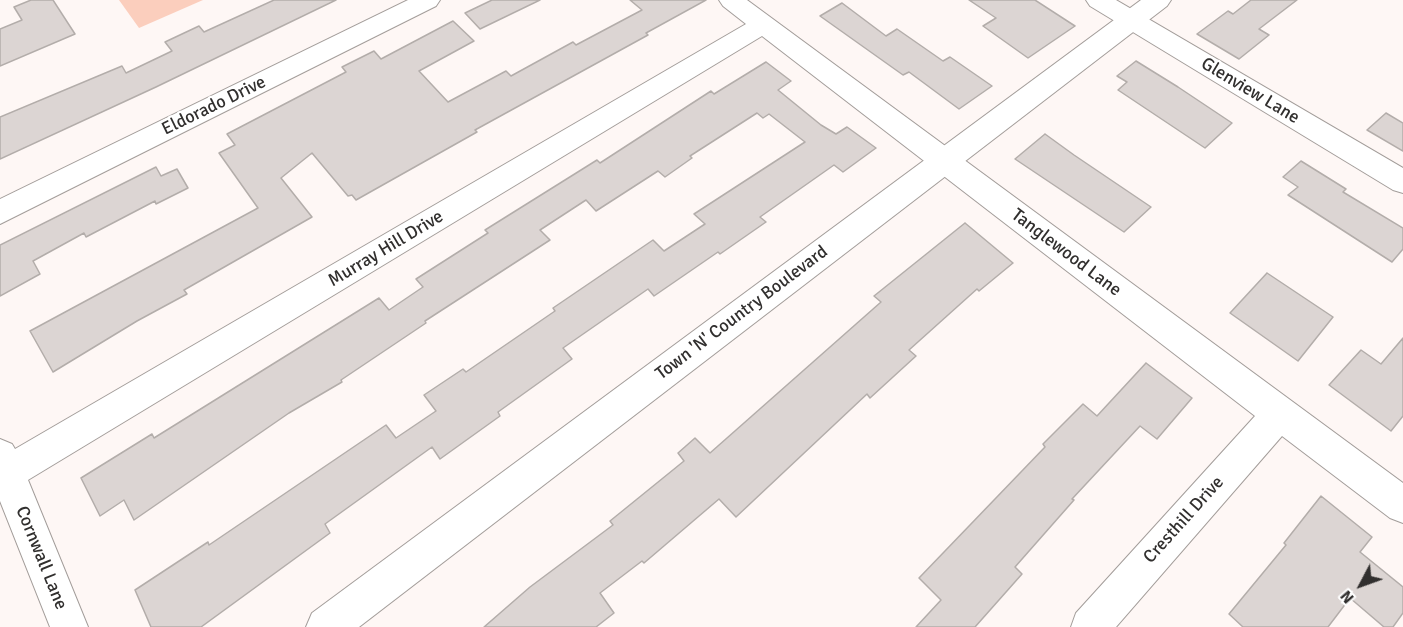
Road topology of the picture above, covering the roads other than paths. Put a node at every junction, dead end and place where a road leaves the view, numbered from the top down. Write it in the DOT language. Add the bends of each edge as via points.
graph roads {
  1 [pos="428,0"];
  2 [pos="731,0"];
  3 [pos="1098,0"];
  4 [pos="1158,0"];
  5 [pos="1131,20"];
  6 [pos="764,24"];
  7 [pos="944,161"];
  8 [pos="1403,182"];
  9 [pos="0,212"];
  10 [pos="1279,414"];
  11 [pos="3,464"];
  12 [pos="1403,505"];
  13 [pos="69,627"];
  14 [pos="326,627"];
  15 [pos="1090,627"];
  1 -- 9 [label="street, Eldorado Drive"];
  2 -- 6 [label="street, Tanglewood Lane"];
  3 -- 5 [label="street, Glenview Lane"];
  4 -- 5 [label="street, Town 'N' Country Boulevard"];
  5 -- 7 [label="street, Town 'N' Country Boulevard"];
  5 -- 8 [label="street, Glenview Lane"];
  6 -- 7 [label="street, Tanglewood Lane"];
  6 -- 11 [label="street, Murray Hill Drive"];
  7 -- 10 [label="street, Tanglewood Lane"];
  7 -- 14 [label="street, Town 'N' Country Boulevard"];
  10 -- 12 [label="street, Tanglewood Lane"];
  10 -- 15 [label="street, Cresthill Drive"];
  11 -- 13 [label="street, Cornwall Lane"];
}
